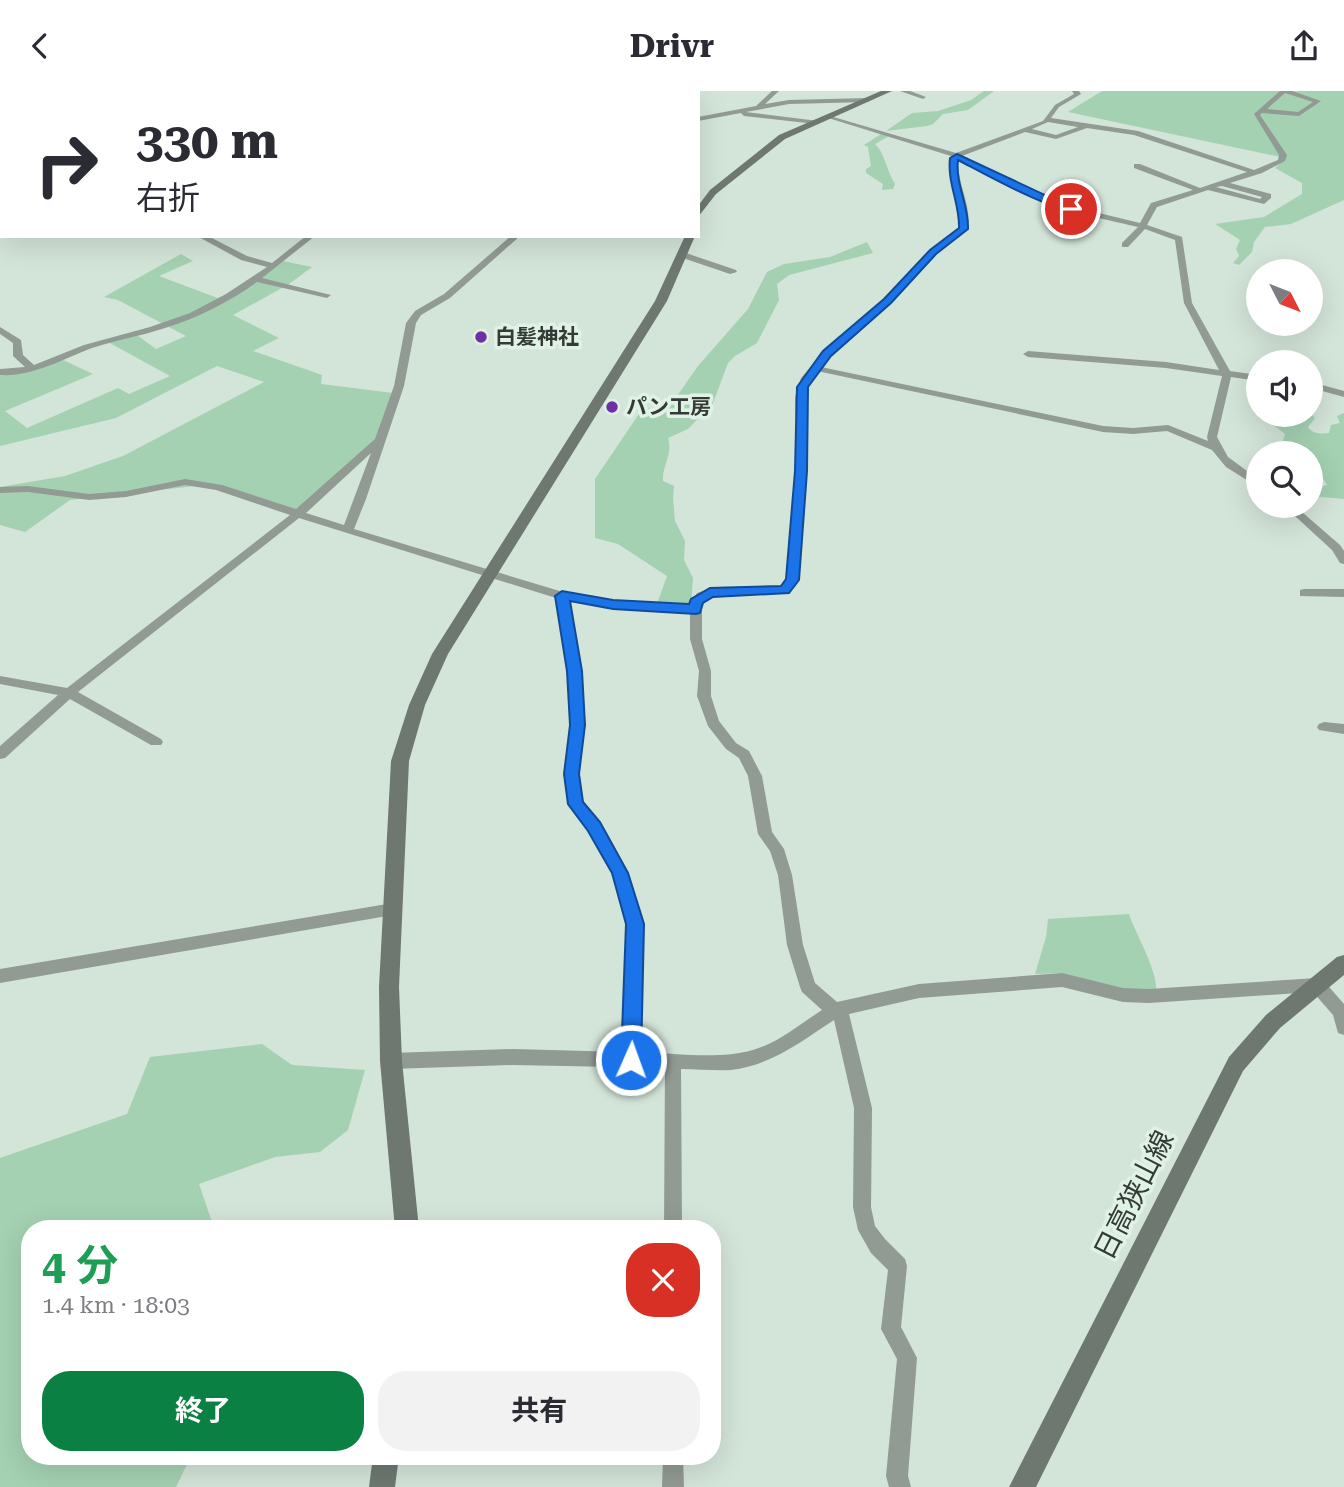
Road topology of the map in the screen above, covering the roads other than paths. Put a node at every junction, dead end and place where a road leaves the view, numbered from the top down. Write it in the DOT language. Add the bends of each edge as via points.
graph roads {
  1 [pos="776,91"];
  2 [pos="888,91"];
  3 [pos="903,91"];
  4 [pos="1075,91"];
  5 [pos="1283,91"];
  6 [pos="838,92"];
  7 [pos="923,97"];
  8 [pos="865,100"];
  9 [pos="758,107"];
  10 [pos="734,111"];
  11 [pos="1260,111"];
  12 [pos="828,117"];
  13 [pos="700,119"];
  14 [pos="1048,120"];
  15 [pos="816,122"];
  16 [pos="1088,125"];
  17 [pos="1026,130"];
  18 [pos="957,156"];
  19 [pos="1137,166"];
  20 [pos="1155,172"];
  21 [pos="1253,172"];
  22 [pos="1220,182"];
  23 [pos="1204,187"];
  24 [pos="700,211"];
  25 [pos="1140,225"];
  26 [pos="205,238"];
  27 [pos="308,238"];
  28 [pos="514,238"];
  29 [pos="689,238"];
  30 [pos="1125,245"];
  31 [pos="683,255"];
  32 [pos="272,266"];
  33 [pos="733,272"];
  34 [pos="254,279"];
  35 [pos="327,295"];
  36 [pos="0,330"];
  37 [pos="1028,354"];
  38 [pos="31,367"];
  39 [pos="814,368"];
  40 [pos="0,372"];
  41 [pos="1227,375"];
  42 [pos="1246,377"];
  43 [pos="1323,388"];
  44 [pos="1344,394"];
  45 [pos="380,440"];
  46 [pos="1214,447"];
  47 [pos="1246,475"];
  48 [pos="0,490"];
  49 [pos="300,512"];
  50 [pos="1303,518"];
  51 [pos="348,530"];
  52 [pos="1344,559"];
  53 [pos="490,575"];
  54 [pos="1304,593"];
  55 [pos="1344,593"];
  56 [pos="562,596"];
  57 [pos="696,609"];
  58 [pos="0,680"];
  59 [pos="69,693"];
  60 [pos="1324,727"];
  61 [pos="1344,729"];
  62 [pos="156,742"];
  63 [pos="0,754"];
  64 [pos="393,909"];
  65 [pos="1334,975"];
  66 [pos="0,977"];
  67 [pos="835,1010"];
  68 [pos="1344,1028"];
  69 [pos="631,1060"];
  70 [pos="391,1061"];
  71 [pos="673,1061"];
  72 [pos="406,1220"];
  73 [pos="673,1220"];
  74 [pos="385,1465"];
  75 [pos="673,1465"];
  76 [pos="382,1487"];
  77 [pos="673,1487"];
  78 [pos="900,1487"];
  79 [pos="1022,1487"];
  1 -- 9 [label="street"];
  2 -- 8 [label="street"];
  3 -- 7 [label="street"];
  4 -- 14 [label="street" via="1078,94 1057,106"];
  5 -- 11 [label="street"];
  5 -- 11 [label="street" via="1318,101 1299,114"];
  6 -- 8 [label="street"];
  8 -- 9 [label="street"];
  8 -- 12 [label="street"];
  9 -- 10 [label="street"];
  10 -- 13 [label="street"];
  10 -- 15 [label="street"];
  11 -- 21 [label="street" via="1256,118 1283,157"];
  12 -- 15 [label="street"];
  12 -- 18 [label="street"];
  14 -- 16 [label="street"];
  14 -- 17 [label="street"];
  15 -- 24 [label="street" via="774,142 713,192"];
  16 -- 17 [label="street" via="1056,137"];
  16 -- 21 [label="street" via="1146,136"];
  17 -- 18 [label="street"];
  18 -- 25 [label="street" via="1045,200"];
  18 -- 39 [label="street" via="952,173 964,229 933,252"];
  19 -- 20 [label="street"];
  20 -- 23 [label="street"];
  20 -- 23 [label="street" via="1169,167"];
  21 -- 22 [label="street"];
  22 -- 23 [label="street"];
  22 -- 23 [label="street" via="1268,196 1261,202"];
  23 -- 25 [label="street" via="1154,205"];
  25 -- 30 [label="street"];
  25 -- 41 [label="street" via="1179,239 1188,303"];
  26 -- 32 [label="street"];
  27 -- 32 [label="street"];
  28 -- 45 [label="street" via="411,323 399,386"];
  29 -- 31 [label="street"];
  31 -- 33 [label="street"];
  31 -- 53 [label="street" via="662,301"];
  32 -- 34 [label="street"];
  34 -- 35 [label="street"];
  34 -- 38 [label="street" via="176,322"];
  36 -- 38 [label="street" via="18,342 18,356"];
  37 -- 41 [label="street" via="1167,365"];
  38 -- 40 [label="street"];
  39 -- 46 [label="street" via="1103,429 1168,428"];
  39 -- 57 [label="street" via="800,397 801,471 793,580 785,590 710,592 696,602"];
  41 -- 42 [label="street"];
  41 -- 46 [label="street" via="1212,437"];
  43 -- 44 [label="street"];
  45 -- 49 [label="street"];
  45 -- 51 [label="street"];
  46 -- 47 [label="street"];
  48 -- 49 [label="street" via="89,497 126,495 185,482"];
  49 -- 51 [label="street"];
  49 -- 59 [label="street"];
  50 -- 52 [label="street"];
  51 -- 53 [label="street"];
  53 -- 56 [label="street"];
  53 -- 64 [label="street" via="440,654 408,730 400,761"];
  54 -- 55 [label="street"];
  56 -- 57 [label="street" via="613,605"];
  56 -- 69 [label="street" via="575,671 578,725 571,774 576,804 620,873 635,924"];
  57 -- 67 [label="street" via="697,648 705,671 703,689 713,723 750,764 765,834 777,849 785,875 795,945 808,987"];
  58 -- 59 [label="street"];
  59 -- 62 [label="street"];
  59 -- 63 [label="street"];
  60 -- 61 [label="street"];
  64 -- 66 [label="street"];
  64 -- 70 [label="street"];
  65 -- 67 [label="street" via="1149,996 1123,995 1062,980 919,991"];
  65 -- 68 [label="street"];
  65 -- 79 [label="street, 日高狭山線" via="1257,1034 1236,1064"];
  67 -- 71 [label="street" via="785,1044 756,1057 731,1062"];
  67 -- 78 [label="street" via="842,1017 863,1108 862,1207 867,1230 898,1266 891,1329 907,1358 897,1476"];
  69 -- 70 [label="street"];
  69 -- 71 [label="street"];
  70 -- 72 [label="street"];
  71 -- 73 [label="street"];
  74 -- 76 [label="street"];
  75 -- 77 [label="street"];
}
